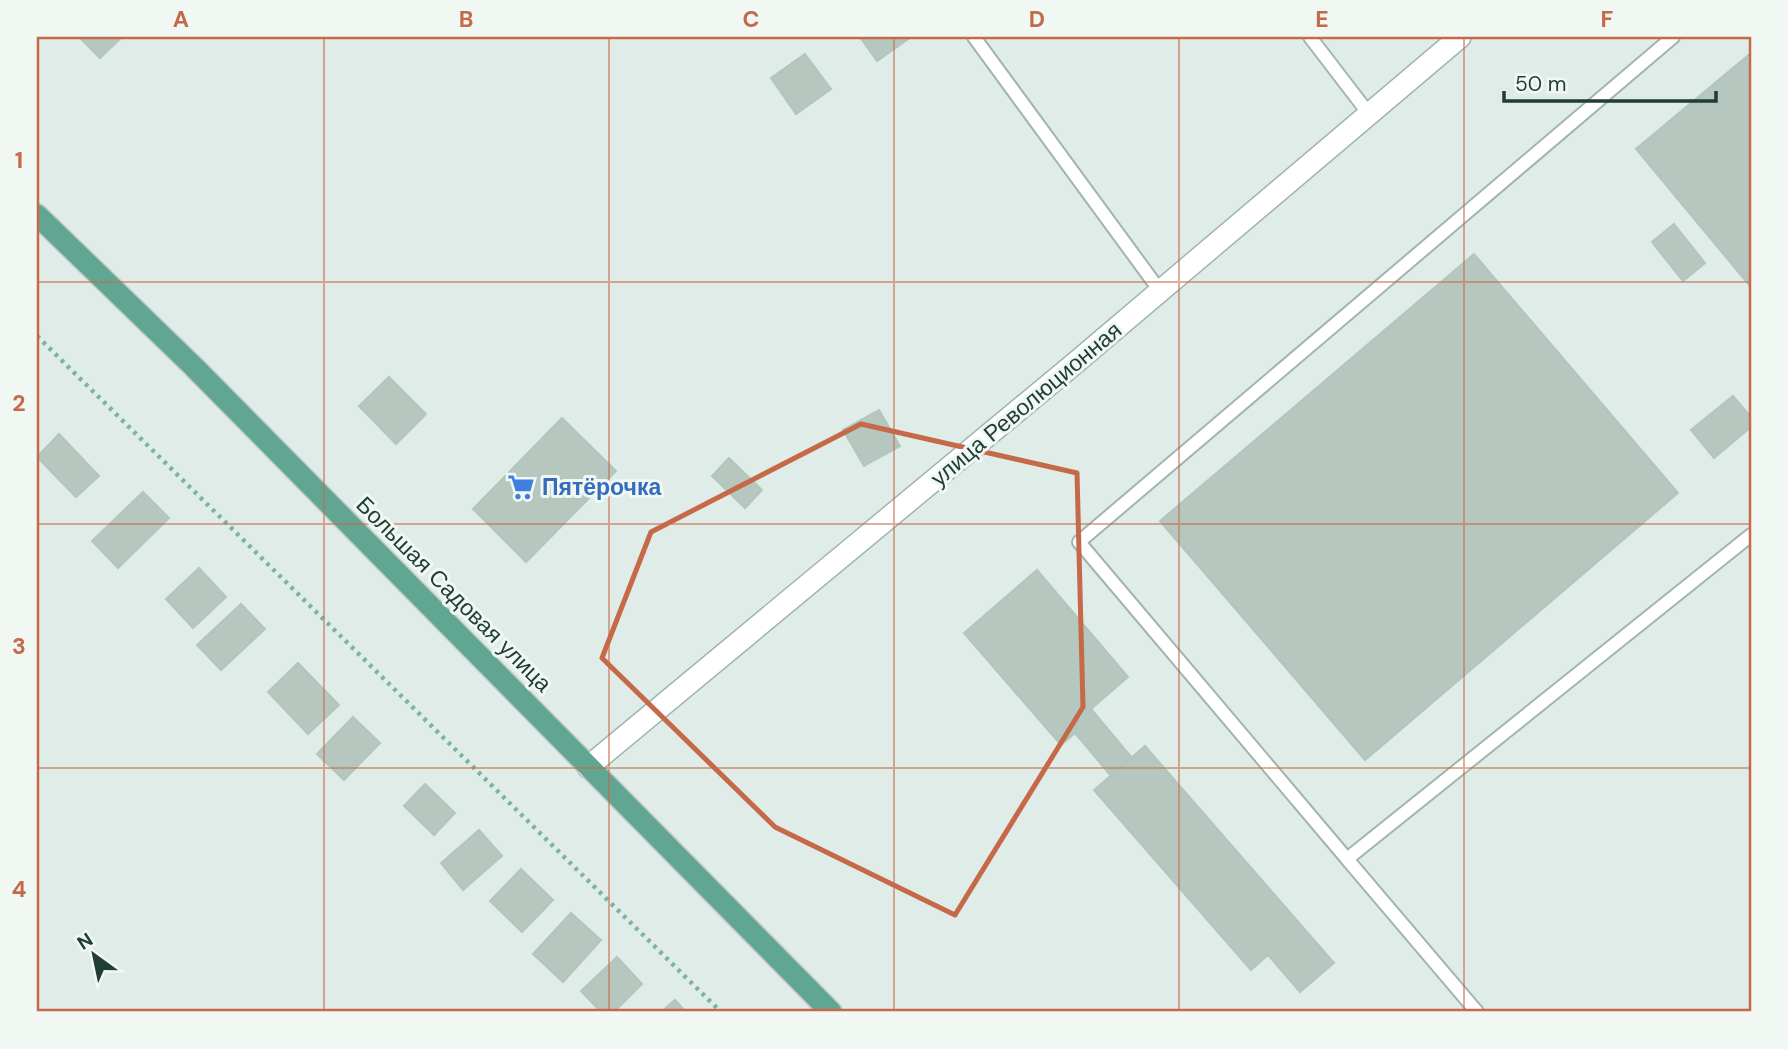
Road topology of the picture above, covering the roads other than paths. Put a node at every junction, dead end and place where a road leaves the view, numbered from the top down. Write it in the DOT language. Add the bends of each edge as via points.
graph roads {
  1 [pos="974,37"];
  2 [pos="1310,37"];
  3 [pos="1673,37"];
  4 [pos="1452,39"];
  5 [pos="1369,114"];
  6 [pos="37,215"];
  7 [pos="1160,291"];
  8 [pos="1751,535"];
  9 [pos="588,766"];
  10 [pos="1347,859"];
  11 [pos="831,1012"];
  12 [pos="1477,1012"];
  1 -- 7 [label="lane"];
  2 -- 5 [label="lane"];
  3 -- 10 [label="lane" via="1079,542"];
  4 -- 5 [label="street, улица Революционная"];
  5 -- 7 [label="street, улица Революционная"];
  6 -- 9 [label="main road, Большая Садовая улица" via="194,367"];
  7 -- 9 [label="street, улица Революционная"];
  8 -- 10 [label="lane"];
  9 -- 11 [label="main road, Большая Садовая улица"];
  10 -- 12 [label="lane"];
}
